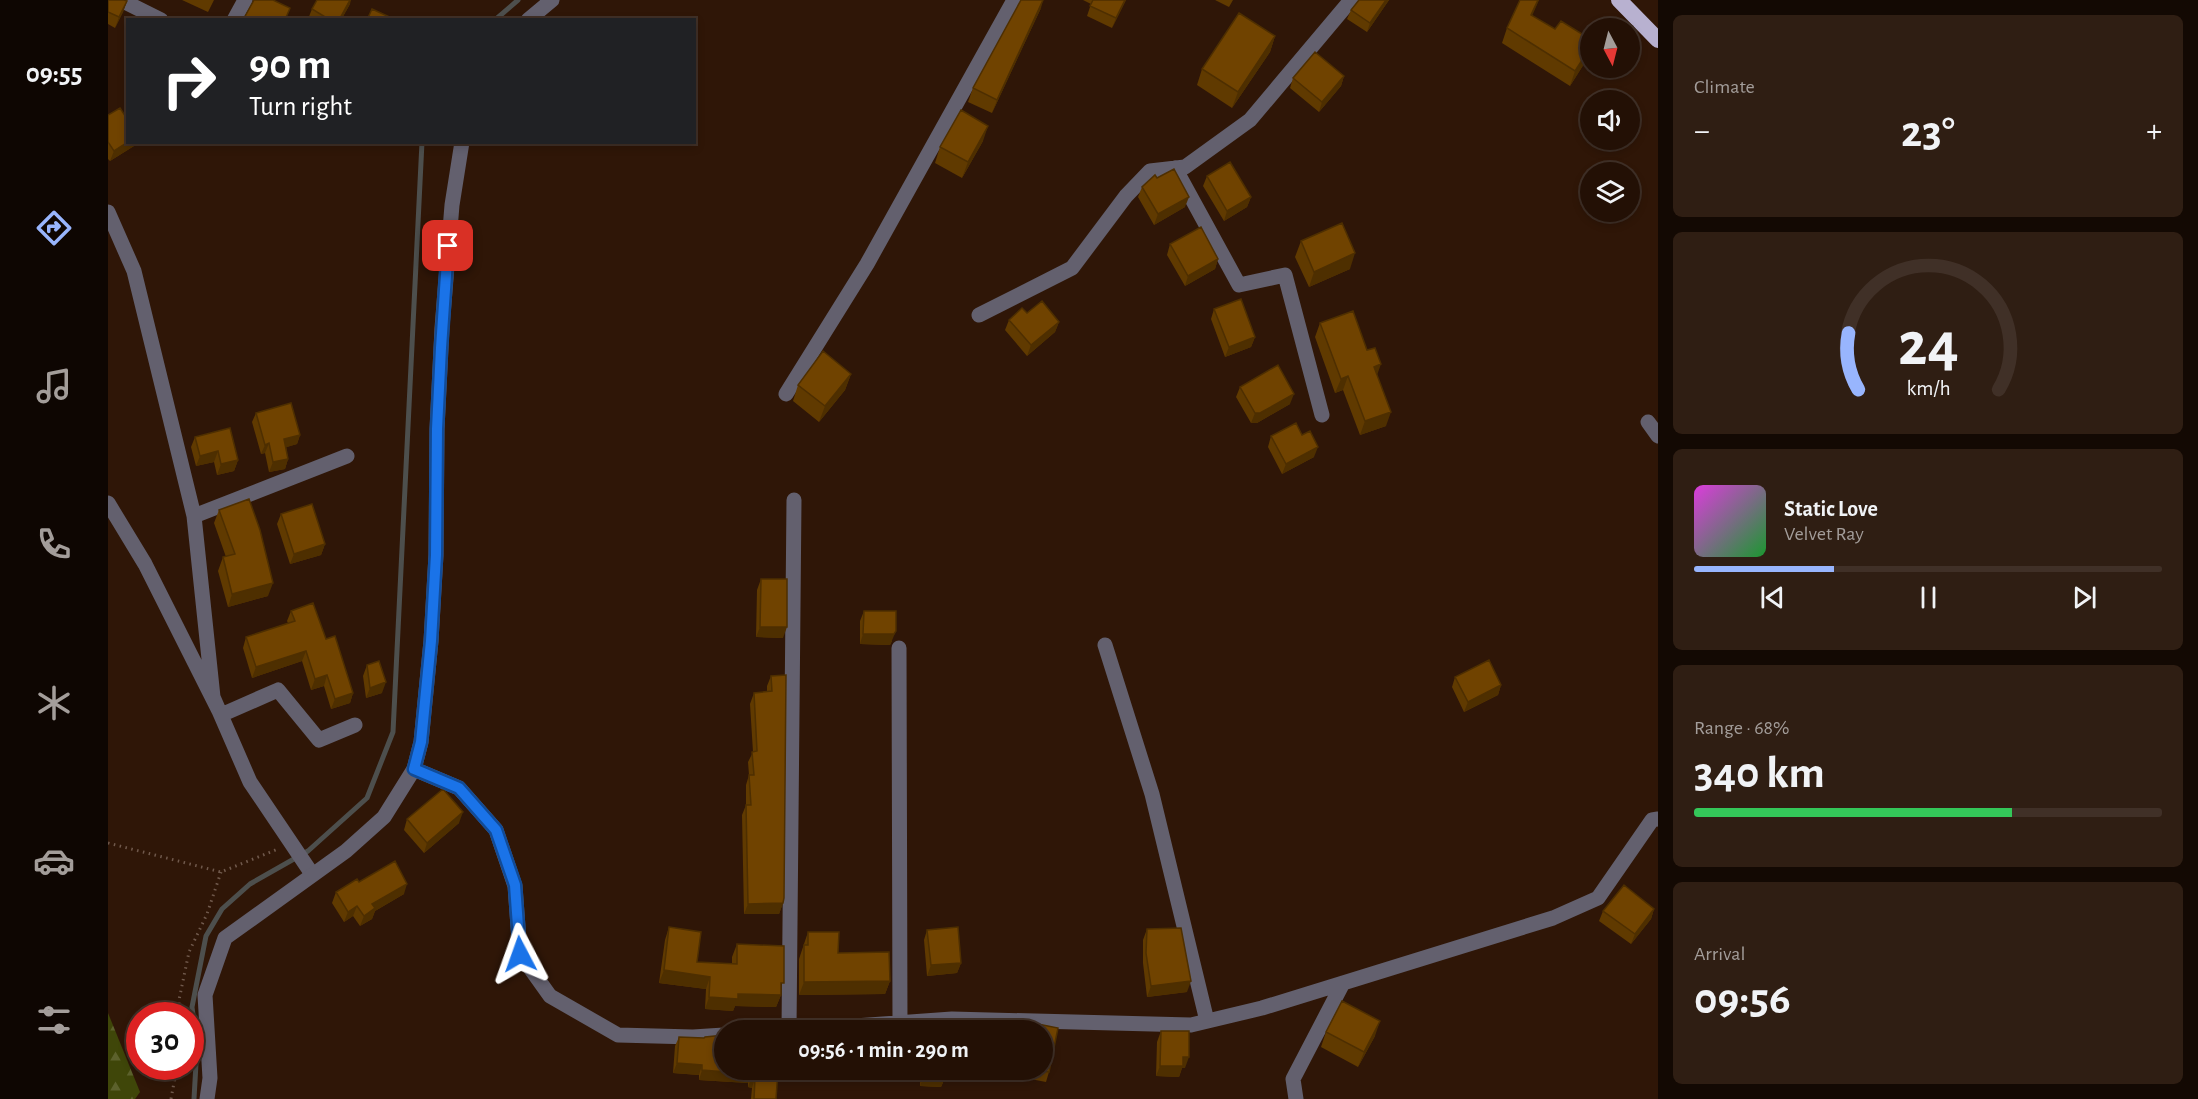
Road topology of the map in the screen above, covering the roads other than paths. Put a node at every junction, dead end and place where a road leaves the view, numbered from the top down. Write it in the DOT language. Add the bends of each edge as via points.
graph roads {
  1 [pos="121,0"];
  2 [pos="245,0"];
  3 [pos="552,0"];
  4 [pos="1014,0"];
  5 [pos="1352,0"];
  6 [pos="1619,0"];
  7 [pos="156,18"];
  8 [pos="235,18"];
  9 [pos="530,18"];
  10 [pos="1658,40"];
  11 [pos="462,144"];
  12 [pos="1175,168"];
  13 [pos="108,212"];
  14 [pos="979,315"];
  15 [pos="786,394"];
  16 [pos="1322,415"];
  17 [pos="1648,422"];
  18 [pos="1658,436"];
  19 [pos="347,456"];
  20 [pos="795,500"];
  21 [pos="108,503"];
  22 [pos="194,516"];
  23 [pos="1105,645"];
  24 [pos="899,648"];
  25 [pos="221,715"];
  26 [pos="355,725"];
  27 [pos="414,769"];
  28 [pos="1658,819"];
  29 [pos="312,874"];
  30 [pos="1342,983"];
  31 [pos="789,1020"];
  32 [pos="900,1020"];
  33 [pos="939,1020"];
  34 [pos="992,1020"];
  35 [pos="1207,1021"];
  36 [pos="1053,1022"];
  37 [pos="714,1036"];
  38 [pos="207,1099"];
  39 [pos="1296,1099"];
  1 -- 7 [label="street"];
  2 -- 8 [label="street"];
  3 -- 9 [label="street"];
  4 -- 15 [label="street" via="867,264"];
  5 -- 12 [label="street" via="1250,120 1185,167"];
  6 -- 10 [label="highway"];
  11 -- 27 [label="street" via="452,205 442,328 431,641 421,742"];
  12 -- 14 [label="street" via="1150,171 1126,196 1072,268"];
  12 -- 16 [label="street" via="1239,285 1285,275"];
  13 -- 22 [label="street" via="134,271"];
  17 -- 18 [label="street"];
  19 -- 22 [label="street"];
  20 -- 31 [label="street"];
  21 -- 25 [label="street" via="145,564"];
  22 -- 25 [label="street" via="213,696"];
  23 -- 35 [label="street" via="1152,794"];
  24 -- 32 [label="street"];
  25 -- 26 [label="street" via="278,690 319,740"];
  25 -- 29 [label="street" via="250,782"];
  27 -- 29 [label="street" via="384,817 346,851"];
  27 -- 37 [label="street" via="459,788 496,830 515,885 520,954 550,996 618,1035"];
  28 -- 30 [label="street" via="1653,820 1598,898 1553,918"];
  29 -- 38 [label="street" via="225,938 205,995 210,1078"];
  30 -- 35 [label="street"];
  30 -- 39 [label="street" via="1293,1079"];
  33 -- 34 [label="street"];
  35 -- 36 [label="street" via="1191,1025"];
}
